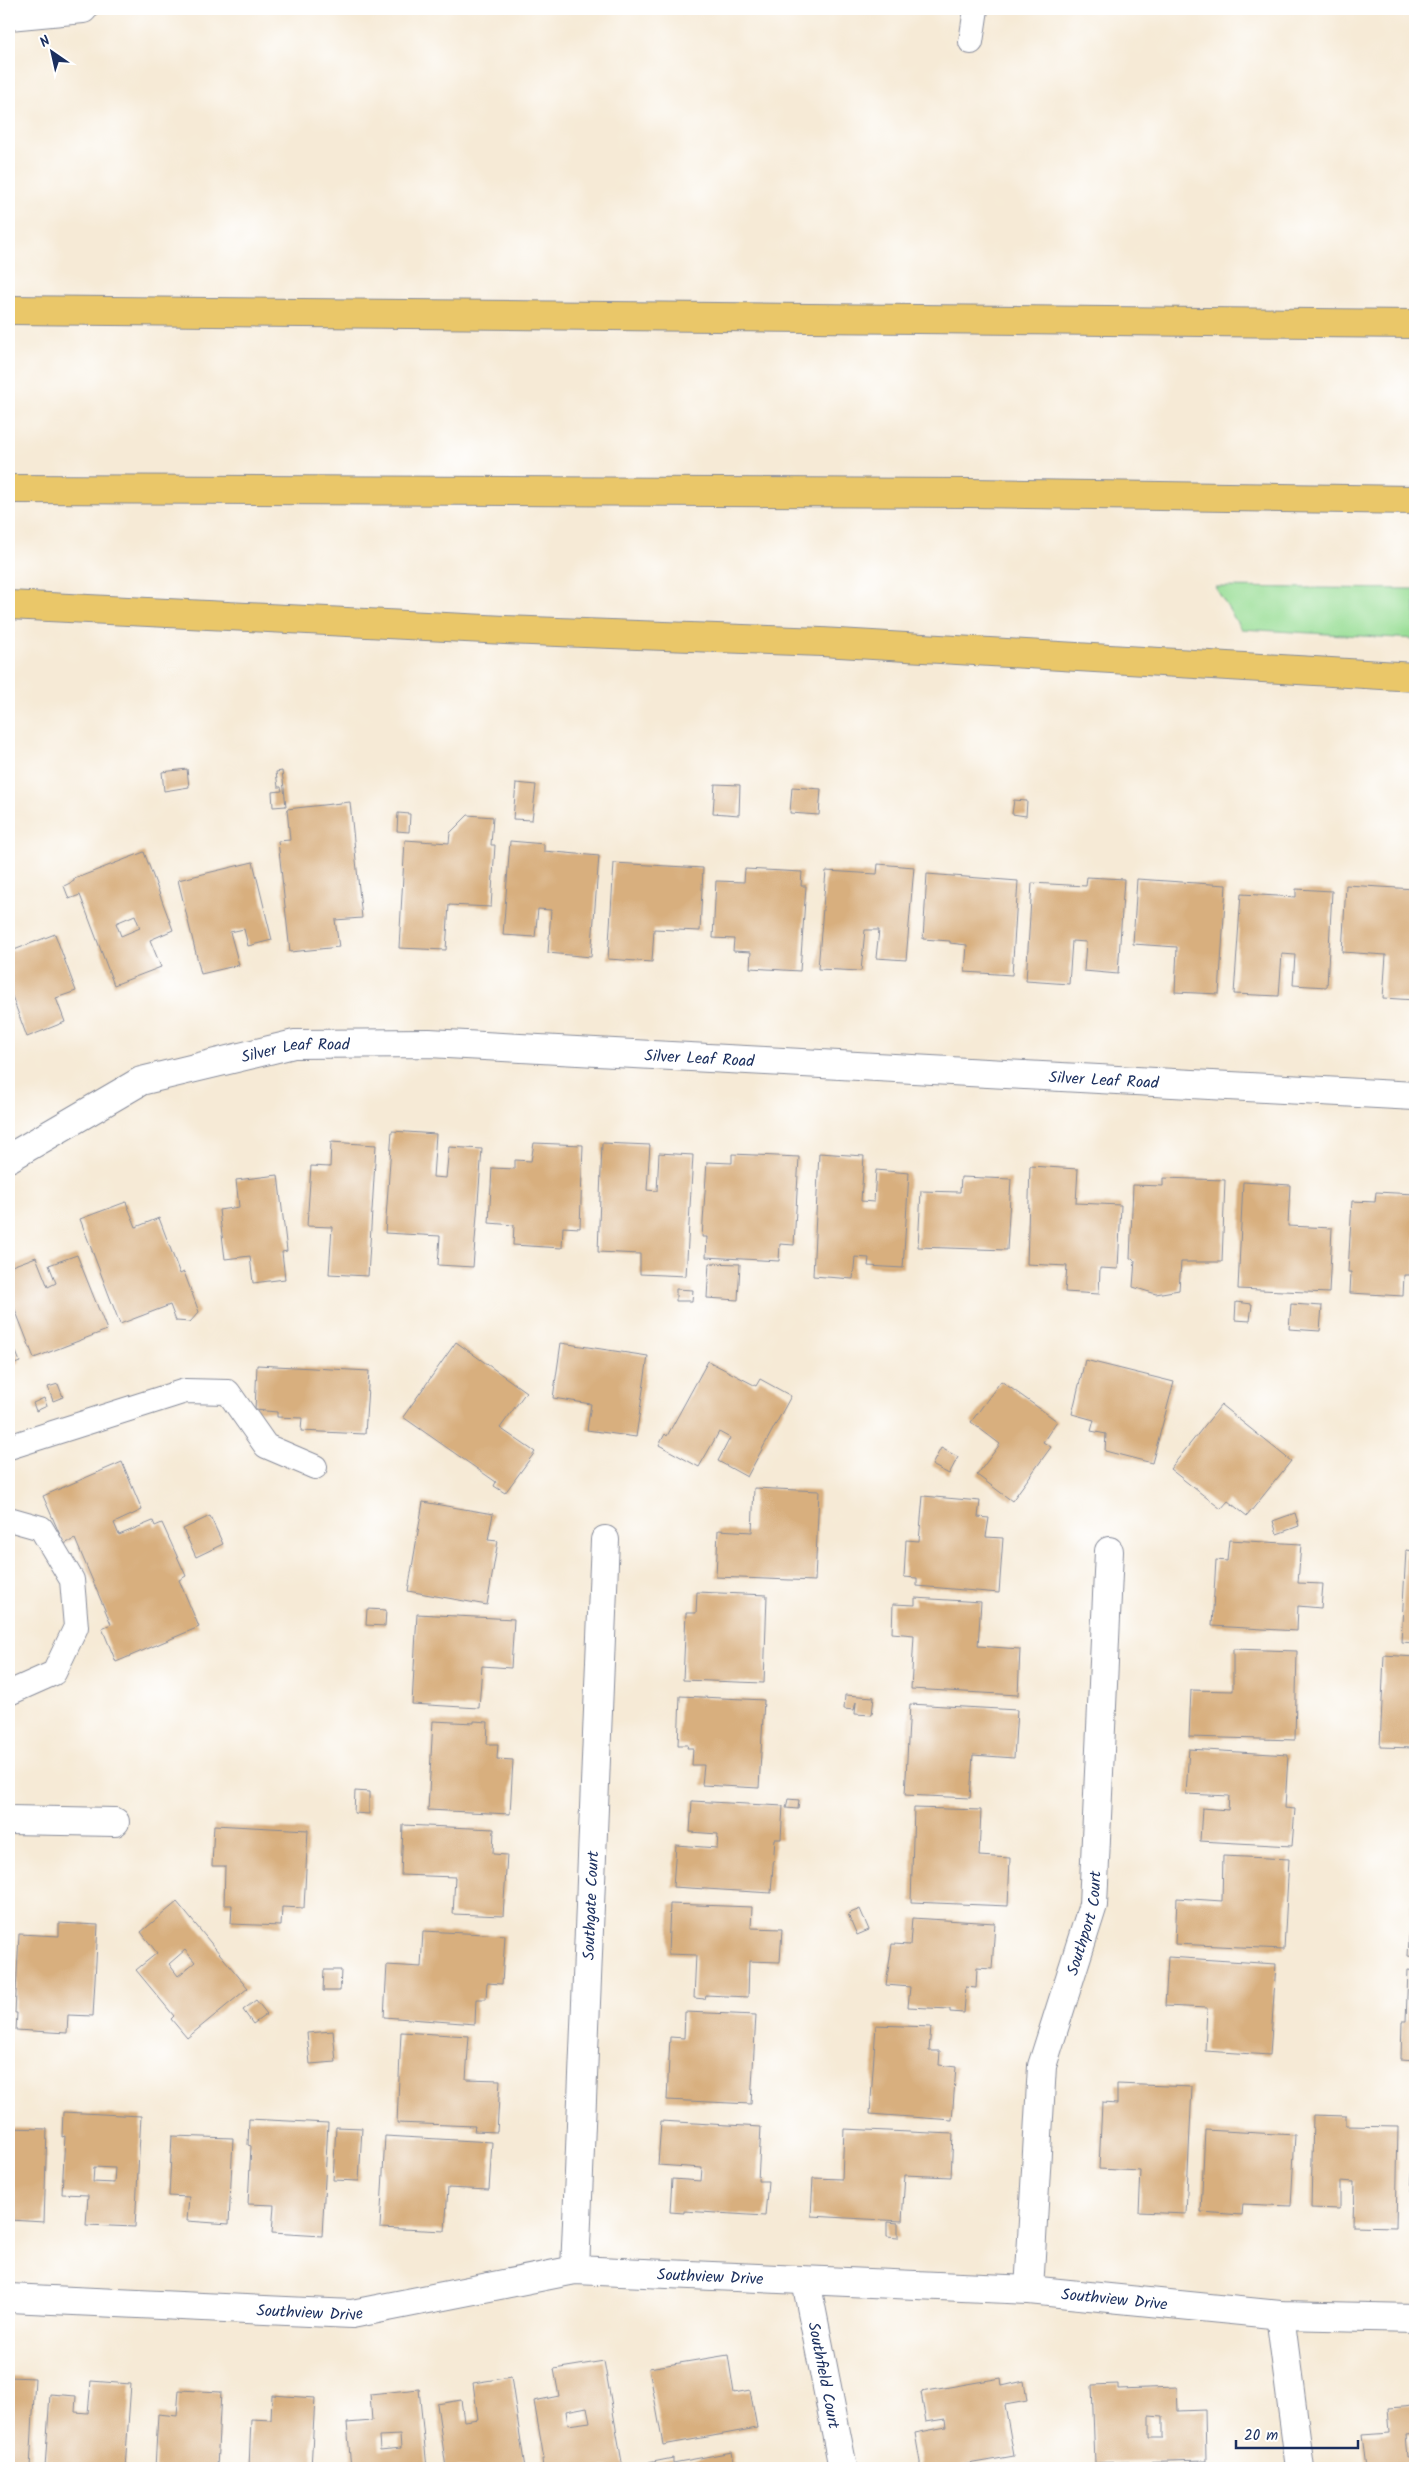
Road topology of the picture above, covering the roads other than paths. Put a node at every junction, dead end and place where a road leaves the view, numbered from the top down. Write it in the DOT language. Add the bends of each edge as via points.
graph roads {
  1 [pos="83,9"];
  2 [pos="976,9"];
  3 [pos="9,16"];
  4 [pos="971,42"];
  5 [pos="9,310"];
  6 [pos="1415,324"];
  7 [pos="9,489"];
  8 [pos="1415,500"];
  9 [pos="9,604"];
  10 [pos="1415,677"];
  11 [pos="1415,1096"];
  12 [pos="9,1158"];
  13 [pos="9,1447"];
  14 [pos="315,1467"];
  15 [pos="9,1519"];
  16 [pos="605,1540"];
  17 [pos="1109,1551"];
  18 [pos="9,1693"];
  19 [pos="9,1820"];
  20 [pos="115,1822"];
  21 [pos="575,2270"];
  22 [pos="806,2281"];
  23 [pos="1028,2290"];
  24 [pos="9,2298"];
  25 [pos="1280,2315"];
  26 [pos="1415,2318"];
  27 [pos="843,2468"];
  28 [pos="1300,2468"];
  1 -- 3 [label="street"];
  2 -- 4 [label="lane"];
  5 -- 6 [label="highway"];
  7 -- 8 [label="highway" via="959,493"];
  9 -- 10 [label="highway" via="505,630 822,642"];
  11 -- 12 [label="street, Silver Leaf Road" via="428,1043 294,1044 141,1081"];
  13 -- 14 [label="lane" via="184,1391 228,1392 266,1446"];
  15 -- 18 [label="lane" via="41,1528 72,1580 76,1627 54,1673"];
  16 -- 21 [label="street, Southgate Court"];
  17 -- 23 [label="street, Southport Court" via="1093,1904 1042,2066"];
  19 -- 20 [label="street"];
  21 -- 22 [label="street, Southview Drive"];
  21 -- 24 [label="street, Southview Drive" via="352,2314"];
  22 -- 23 [label="street, Southview Drive"];
  22 -- 27 [label="street, Southfield Court"];
  23 -- 25 [label="street, Southview Drive"];
  25 -- 26 [label="street, Southview Drive"];
  25 -- 28 [label="street"];
}
